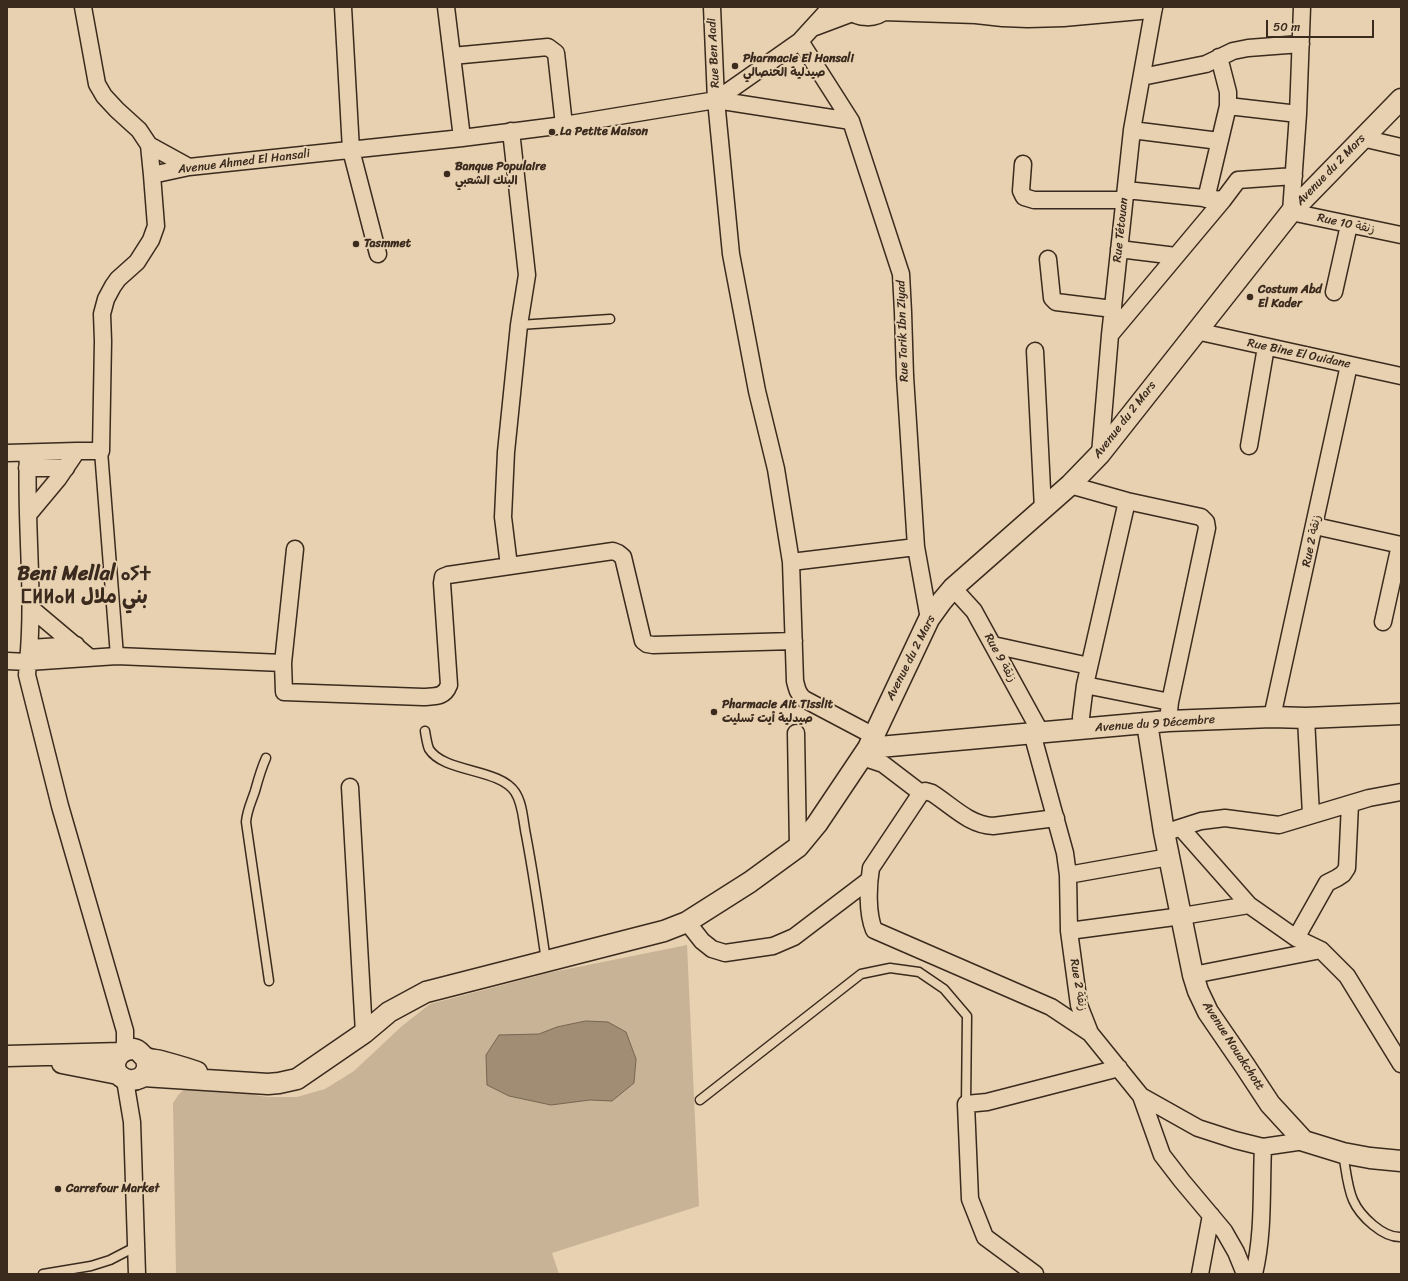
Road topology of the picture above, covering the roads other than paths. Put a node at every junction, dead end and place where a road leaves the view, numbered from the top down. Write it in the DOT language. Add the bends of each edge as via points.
graph roads {
  1 [pos="83,7"];
  2 [pos="343,7"];
  3 [pos="446,7"];
  4 [pos="712,7"];
  5 [pos="831,7"];
  6 [pos="1153,7"];
  7 [pos="1302,7"];
  8 [pos="884,8"];
  9 [pos="851,9"];
  10 [pos="970,9"];
  11 [pos="805,35"];
  12 [pos="1301,44"];
  13 [pos="452,56"];
  14 [pos="1220,57"];
  15 [pos="1142,77"];
  16 [pos="1401,99"];
  17 [pos="716,100"];
  18 [pos="1228,106"];
  19 [pos="1298,114"];
  20 [pos="851,121"];
  21 [pos="564,125"];
  22 [pos="1132,130"];
  23 [pos="511,131"];
  24 [pos="462,138"];
  25 [pos="1362,138"];
  26 [pos="1219,141"];
  27 [pos="149,145"];
  28 [pos="1401,147"];
  29 [pos="351,150"];
  30 [pos="1023,164"];
  31 [pos="189,167"];
  32 [pos="152,175"];
  33 [pos="1294,176"];
  34 [pos="1125,195"];
  35 [pos="1206,199"];
  36 [pos="1223,200"];
  37 [pos="1291,212"];
  38 [pos="1349,224"];
  39 [pos="1401,235"];
  40 [pos="1119,249"];
  41 [pos="378,254"];
  42 [pos="1176,256"];
  43 [pos="1048,259"];
  44 [pos="1334,292"];
  45 [pos="1113,309"];
  46 [pos="610,319"];
  47 [pos="519,324"];
  48 [pos="1196,331"];
  49 [pos="1110,335"];
  50 [pos="1266,347"];
  51 [pos="1035,351"];
  52 [pos="1350,365"];
  53 [pos="1401,376"];
  54 [pos="1249,446"];
  55 [pos="77,451"];
  56 [pos="101,451"];
  57 [pos="7,453"];
  58 [pos="1100,454"];
  59 [pos="27,460"];
  60 [pos="66,468"];
  61 [pos="1070,485"];
  62 [pos="1127,501"];
  63 [pos="1043,509"];
  64 [pos="28,515"];
  65 [pos="1315,526"];
  66 [pos="1401,545"];
  67 [pos="916,547"];
  68 [pos="295,548"];
  69 [pos="791,562"];
  70 [pos="509,566"];
  71 [pos="953,588"];
  72 [pos="32,609"];
  73 [pos="929,619"];
  74 [pos="1382,622"];
  75 [pos="794,641"];
  76 [pos="76,645"];
  77 [pos="993,645"];
  78 [pos="29,655"];
  79 [pos="116,656"];
  80 [pos="89,657"];
  81 [pos="7,661"];
  82 [pos="283,663"];
  83 [pos="1089,666"];
  84 [pos="1085,685"];
  85 [pos="1169,712"];
  86 [pos="1401,714"];
  87 [pos="1272,717"];
  88 [pos="1306,718"];
  89 [pos="1146,723"];
  90 [pos="1082,729"];
  91 [pos="425,732"];
  92 [pos="796,733"];
  93 [pos="1037,733"];
  94 [pos="870,743"];
  95 [pos="266,758"];
  96 [pos="350,787"];
  97 [pos="1401,792"];
  98 [pos="921,793"];
  99 [pos="1350,804"];
  100 [pos="1311,815"];
  101 [pos="1056,818"];
  102 [pos="1172,830"];
  103 [pos="798,847"];
  104 [pos="1170,858"];
  105 [pos="1068,875"];
  106 [pos="869,880"];
  107 [pos="1249,905"];
  108 [pos="1182,916"];
  109 [pos="687,922"];
  110 [pos="1069,931"];
  111 [pos="1296,938"];
  112 [pos="1321,950"];
  113 [pos="546,962"];
  114 [pos="1193,975"];
  115 [pos="269,981"];
  116 [pos="364,1033"];
  117 [pos="1090,1033"];
  118 [pos="7,1056"];
  119 [pos="1401,1064"];
  120 [pos="131,1065"];
  121 [pos="1119,1068"];
  122 [pos="1141,1096"];
  123 [pos="700,1100"];
  124 [pos="966,1104"];
  125 [pos="1304,1141"];
  126 [pos="1264,1147"];
  127 [pos="1343,1153"];
  128 [pos="1401,1161"];
  129 [pos="1211,1215"];
  130 [pos="1401,1237"];
  131 [pos="137,1246"];
  132 [pos="43,1274"];
  133 [pos="137,1274"];
  134 [pos="1035,1274"];
  135 [pos="1200,1274"];
  136 [pos="1245,1274"];
  137 [pos="1254,1274"];
  1 -- 27 [label="street" via="96,84 117,110 139,130"];
  2 -- 29 [label="street"];
  3 -- 13 [label="street"];
  4 -- 17 [label="street, Rue Ben Aadi"];
  5 -- 11 [label="street"];
  6 -- 10 [label="main road" via="1063,15 1003,15"];
  6 -- 15 [label="street, Rue Tétouan"];
  7 -- 12 [label="street"];
  8 -- 9 [label="main road" via="864,14"];
  8 -- 10 [label="main road"];
  9 -- 11 [label="street"];
  11 -- 17 [label="street, Avenue Ahmed El Hansali"];
  11 -- 20 [label="street, Rue Tarik Ibn Ziyad"];
  12 -- 14 [label="street" via="1248,48"];
  12 -- 19 [label="street"];
  13 -- 21 [label="street" via="548,47 552,49 556,53"];
  13 -- 24 [label="street"];
  14 -- 15 [label="street" via="1206,64"];
  14 -- 18 [label="street" via="1228,92"];
  15 -- 22 [label="street, Rue Tétouan"];
  16 -- 25 [label="street, Avenue du 2 Mars"];
  17 -- 20 [label="street"];
  17 -- 21 [label="street, Avenue Ahmed El Hansali"];
  17 -- 69 [label="street, Rue Ben Aadi" via="731,254 757,391 776,469"];
  18 -- 19 [label="street"];
  18 -- 26 [label="street"];
  19 -- 33 [label="street"];
  20 -- 67 [label="street, Rue Tarik Ibn Ziyad" via="901,274"];
  21 -- 23 [label="street, Avenue Ahmed El Hansali"];
  22 -- 26 [label="street"];
  22 -- 34 [label="street, Rue Tétouan"];
  23 -- 24 [label="street, Avenue Ahmed El Hansali"];
  23 -- 47 [label="street" via="527,275"];
  24 -- 29 [label="street, Avenue Ahmed El Hansali"];
  25 -- 28 [label="street"];
  25 -- 37 [label="street, Avenue du 2 Mars"];
  26 -- 35 [label="street"];
  27 -- 31 [label="street"];
  27 -- 32 [label="street"];
  29 -- 31 [label="street, Avenue Ahmed El Hansali"];
  29 -- 41 [label="street"];
  30 -- 34 [label="street" via="1021,191 1024,196 1034,200"];
  31 -- 32 [label="street, Avenue Ahmed El Hansali"];
  32 -- 56 [label="street" via="156,226 151,240 136,262 113,286 102,314"];
  33 -- 36 [label="street" via="1238,180"];
  33 -- 37 [label="street"];
  34 -- 35 [label="street"];
  34 -- 40 [label="street, Rue Tétouan"];
  35 -- 36 [label="street"];
  36 -- 42 [label="street"];
  37 -- 38 [label="street, Rue 10 زنقة"];
  37 -- 48 [label="street, Avenue du 2 Mars"];
  38 -- 39 [label="street, Rue 10 زنقة"];
  38 -- 44 [label="street"];
  40 -- 42 [label="street"];
  40 -- 45 [label="street, Rue Tétouan"];
  42 -- 49 [label="street"];
  43 -- 45 [label="street" via="1052,298 1056,302"];
  45 -- 49 [label="street, Rue Tétouan"];
  46 -- 47 [label="lane"];
  47 -- 70 [label="street" via="503,517"];
  48 -- 50 [label="street, Rue Bine El Ouidane"];
  48 -- 58 [label="street, Avenue du 2 Mars"];
  49 -- 58 [label="street, Rue Tétouan"];
  50 -- 52 [label="street, Rue Bine El Ouidane"];
  50 -- 54 [label="street"];
  51 -- 63 [label="street"];
  52 -- 53 [label="street, Rue Bine El Ouidane"];
  52 -- 65 [label="street, Rue 2 زنقة"];
  55 -- 56 [label="street"];
  55 -- 59 [label="street"];
  55 -- 60 [label="street"];
  56 -- 79 [label="street"];
  57 -- 59 [label="street"];
  58 -- 61 [label="street, Avenue du 2 Mars"];
  59 -- 60 [label="street"];
  59 -- 64 [label="street"];
  60 -- 64 [label="street"];
  61 -- 62 [label="street"];
  61 -- 63 [label="street, Avenue du 2 Mars"];
  62 -- 83 [label="street"];
  62 -- 85 [label="street" via="1201,518 1206,522"];
  63 -- 71 [label="street, Avenue du 2 Mars"];
  64 -- 72 [label="street"];
  65 -- 66 [label="street"];
  65 -- 87 [label="street, Rue 2 زنقة"];
  66 -- 74 [label="street"];
  67 -- 69 [label="street"];
  67 -- 73 [label="street, Rue Tarik Ibn Ziyad"];
  68 -- 82 [label="street"];
  69 -- 75 [label="street, Rue Ben Aadi"];
  70 -- 75 [label="street" via="618,553 622,557 643,641 647,644"];
  70 -- 82 [label="street" via="443,577 449,685 447,691 441,695 423,697 284,692"];
  71 -- 73 [label="street, Avenue du 2 Mars"];
  71 -- 77 [label="street, Rue 9 زنقة" via="974,611"];
  72 -- 76 [label="street"];
  72 -- 78 [label="street"];
  73 -- 94 [label="street, Avenue du 2 Mars"];
  75 -- 94 [label="street, Rue Ben Aadi" via="795,681 799,694"];
  76 -- 78 [label="street"];
  76 -- 80 [label="street"];
  77 -- 83 [label="street"];
  77 -- 93 [label="street, Rue 9 زنقة"];
  78 -- 80 [label="street"];
  78 -- 81 [label="street"];
  78 -- 120 [label="street" via="27,675 60,806 125,1031"];
  79 -- 80 [label="street"];
  79 -- 82 [label="street"];
  83 -- 84 [label="street"];
  84 -- 85 [label="street"];
  84 -- 90 [label="street"];
  85 -- 87 [label="street, Avenue du 9 Décembre"];
  85 -- 89 [label="street, Avenue du 9 Décembre"];
  86 -- 88 [label="street, Avenue du 9 Décembre"];
  87 -- 88 [label="street, Avenue du 9 Décembre"];
  88 -- 100 [label="street"];
  89 -- 90 [label="street, Avenue du 9 Décembre"];
  89 -- 102 [label="street, Avenue Nouakchott"];
  90 -- 93 [label="street, Avenue du 9 Décembre"];
  91 -- 113 [label="lane" via="429,748 442,761 508,785 520,800"];
  92 -- 103 [label="street"];
  93 -- 94 [label="street, Avenue du 9 Décembre" via="910,745"];
  93 -- 101 [label="street, Rue 2 زنقة"];
  94 -- 98 [label="street" via="883,764"];
  94 -- 103 [label="street, Avenue du 2 Mars" via="817,824"];
  95 -- 115 [label="lane" via="247,811 246,822"];
  96 -- 116 [label="street"];
  97 -- 99 [label="street"];
  98 -- 101 [label="street" via="932,793 985,826"];
  98 -- 106 [label="street" via="875,861"];
  99 -- 100 [label="street"];
  99 -- 111 [label="street" via="1347,868 1343,874 1327,883"];
  100 -- 102 [label="street" via="1279,826 1225,818"];
  101 -- 105 [label="street, Rue 2 زنقة"];
  102 -- 104 [label="street, Avenue Nouakchott"];
  102 -- 107 [label="street"];
  103 -- 109 [label="street, Avenue du 2 Mars" via="750,882"];
  104 -- 105 [label="street"];
  104 -- 108 [label="street, Avenue Nouakchott"];
  105 -- 110 [label="street, Rue 2 زنقة"];
  106 -- 109 [label="street" via="794,936 772,946 725,953 712,949 702,941"];
  106 -- 117 [label="street" via="870,922 874,930 1051,1007"];
  107 -- 108 [label="street"];
  107 -- 111 [label="street"];
  108 -- 110 [label="street"];
  108 -- 114 [label="street, Avenue Nouakchott"];
  109 -- 113 [label="street, Avenue du 2 Mars" via="664,931"];
  110 -- 117 [label="street, Rue 2 زنقة" via="1079,1005"];
  111 -- 112 [label="street"];
  112 -- 114 [label="street"];
  112 -- 119 [label="street" via="1347,976"];
  113 -- 116 [label="street, Avenue du 2 Mars" via="426,992 388,1012"];
  114 -- 125 [label="street, Avenue Nouakchott" via="1208,1012 1270,1104"];
  116 -- 120 [label="street, Avenue du 2 Mars" via="297,1079 280,1084 225,1081"];
  117 -- 121 [label="street, Rue 2 زنقة"];
  118 -- 120 [label="street, Avenue du 2 Mars"];
  120 -- 131 [label="street"];
  121 -- 122 [label="street, Rue 2 زنقة"];
  121 -- 124 [label="street" via="987,1102"];
  122 -- 126 [label="street, Rue 2 زنقة" via="1198,1128"];
  122 -- 129 [label="street" via="1162,1155"];
  123 -- 124 [label="lane" via="861,974 890,968 919,972 944,989 967,1016"];
  124 -- 134 [label="street" via="970,1199 982,1231 985,1237"];
  125 -- 126 [label="street, Rue 2 زنقة"];
  125 -- 127 [label="street"];
  126 -- 137 [label="street" via="1261,1233"];
  127 -- 128 [label="street"];
  127 -- 130 [label="lane" via="1353,1201 1384,1233 1395,1238"];
  129 -- 135 [label="street"];
  129 -- 136 [label="street" via="1224,1231"];
  131 -- 132 [label="lane" via="110,1260 91,1266"];
  131 -- 133 [label="street"];
}
